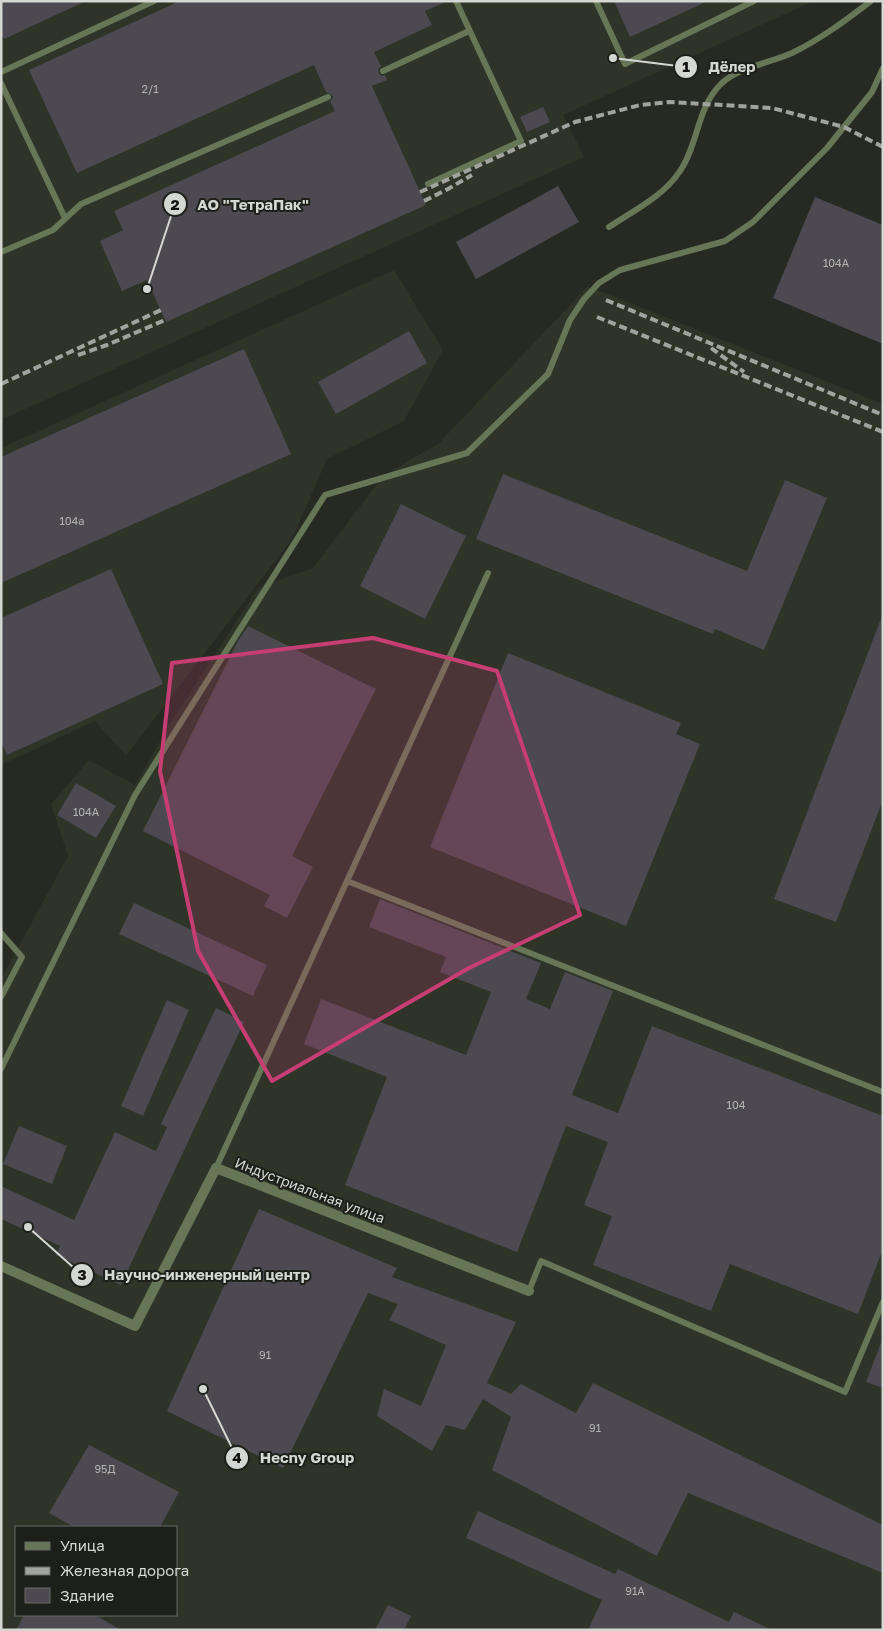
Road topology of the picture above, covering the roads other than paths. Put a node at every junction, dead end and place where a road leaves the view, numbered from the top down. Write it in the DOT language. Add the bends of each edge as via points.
graph roads {
  1 [pos="154,1"];
  2 [pos="456,1"];
  3 [pos="596,1"];
  4 [pos="754,1"];
  5 [pos="871,1"];
  6 [pos="469,31"];
  7 [pos="883,68"];
  8 [pos="383,71"];
  9 [pos="1,72"];
  10 [pos="1,83"];
  11 [pos="328,97"];
  12 [pos="428,184"];
  13 [pos="65,218"];
  14 [pos="609,227"];
  15 [pos="1,252"];
  16 [pos="488,573"];
  17 [pos="347,881"];
  18 [pos="1,933"];
  19 [pos="1,997"];
  20 [pos="1,1070"];
  21 [pos="883,1092"];
  22 [pos="216,1168"];
  23 [pos="1,1266"];
  24 [pos="529,1291"];
  25 [pos="883,1302"];
  1 -- 9 [label="lane"];
  2 -- 6 [label="lane"];
  3 -- 4 [label="lane" via="624,64"];
  5 -- 14 [label="lane" via="835,28 792,53 727,79 706,105 681,171 664,189"];
  6 -- 8 [label="lane"];
  6 -- 12 [label="lane" via="521,141"];
  7 -- 20 [label="lane" via="872,92 827,148 753,222 726,242 620,270 599,282 570,320 548,374 467,453 325,495 136,795"];
  10 -- 13 [label="lane"];
  11 -- 13 [label="lane" via="81,204"];
  13 -- 15 [label="lane" via="53,230"];
  16 -- 17 [label="lane"];
  17 -- 21 [label="lane"];
  17 -- 22 [label="lane"];
  18 -- 19 [label="lane" via="22,957"];
  22 -- 23 [label="street, Индустриальная улица" via="135,1326"];
  22 -- 24 [label="street, Индустриальная улица"];
  24 -- 25 [label="lane" via="541,1261 845,1392"];
}
